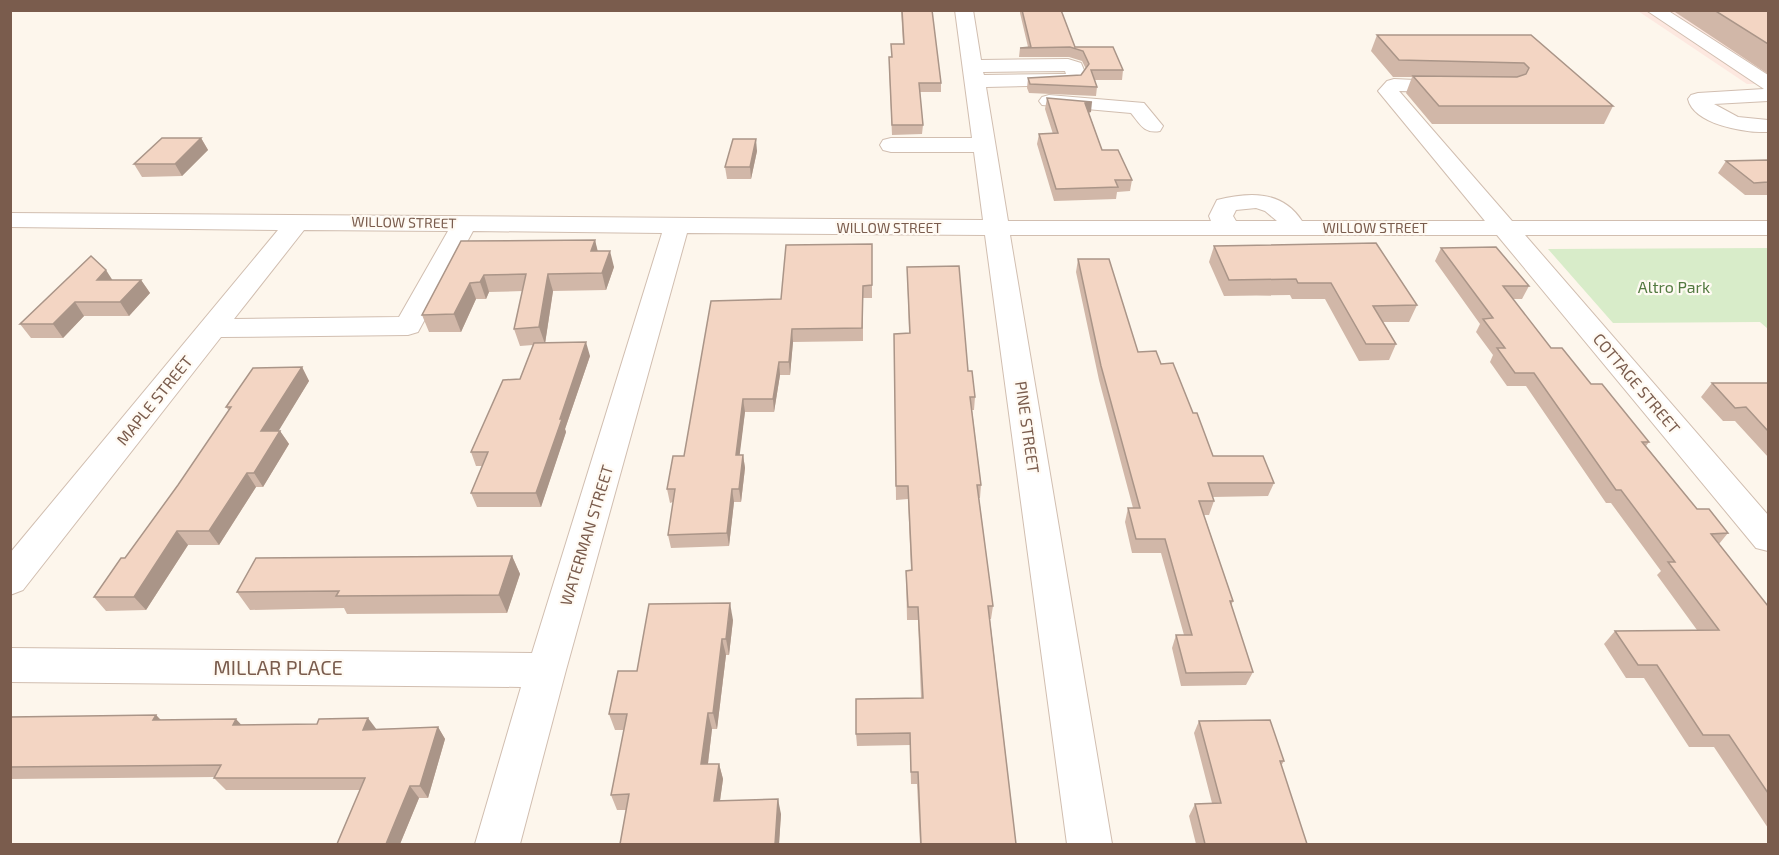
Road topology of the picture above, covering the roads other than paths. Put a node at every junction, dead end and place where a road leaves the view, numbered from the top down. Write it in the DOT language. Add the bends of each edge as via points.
graph roads {
  1 [pos="964,10"];
  2 [pos="1654,10"];
  3 [pos="1768,84"];
  4 [pos="1475,86"];
  5 [pos="1768,95"];
  6 [pos="1025,101"];
  7 [pos="1152,126"];
  8 [pos="1768,126"];
  9 [pos="891,145"];
  10 [pos="986,145"];
  11 [pos="10,220"];
  12 [pos="298,221"];
  13 [pos="465,223"];
  14 [pos="677,226"];
  15 [pos="1505,227"];
  16 [pos="998,228"];
  17 [pos="1768,228"];
  18 [pos="212,328"];
  19 [pos="1768,538"];
  20 [pos="10,580"];
  21 [pos="10,665"];
  22 [pos="546,670"];
  23 [pos="498,844"];
  24 [pos="1089,844"];
  1 -- 10 [label="street, PINE STREET" via="982,88"];
  2 -- 3 [label="street"];
  4 -- 15 [label="street, COTTAGE STREET" via="1394,85 1388,91"];
  5 -- 8 [label="street" via="1698,99 1720,119 1732,124"];
  6 -- 7 [label="street" via="1071,100 1137,107"];
  9 -- 10 [label="street"];
  10 -- 16 [label="street, PINE STREET"];
  11 -- 12 [label="street, WILLOW STREET"];
  12 -- 13 [label="street, WILLOW STREET"];
  12 -- 18 [label="street, MAPLE STREET"];
  13 -- 14 [label="street, WILLOW STREET"];
  13 -- 18 [label="street" via="408,326"];
  14 -- 16 [label="street, WILLOW STREET"];
  14 -- 22 [label="street, WATERMAN STREET"];
  15 -- 16 [label="street, WILLOW STREET"];
  15 -- 17 [label="street, WILLOW STREET"];
  15 -- 19 [label="street, COTTAGE STREET"];
  16 -- 24 [label="street, PINE STREET"];
  18 -- 20 [label="street, MAPLE STREET"];
  21 -- 22 [label="street, MILLAR PLACE"];
  22 -- 23 [label="street, WATERMAN STREET"];
}
